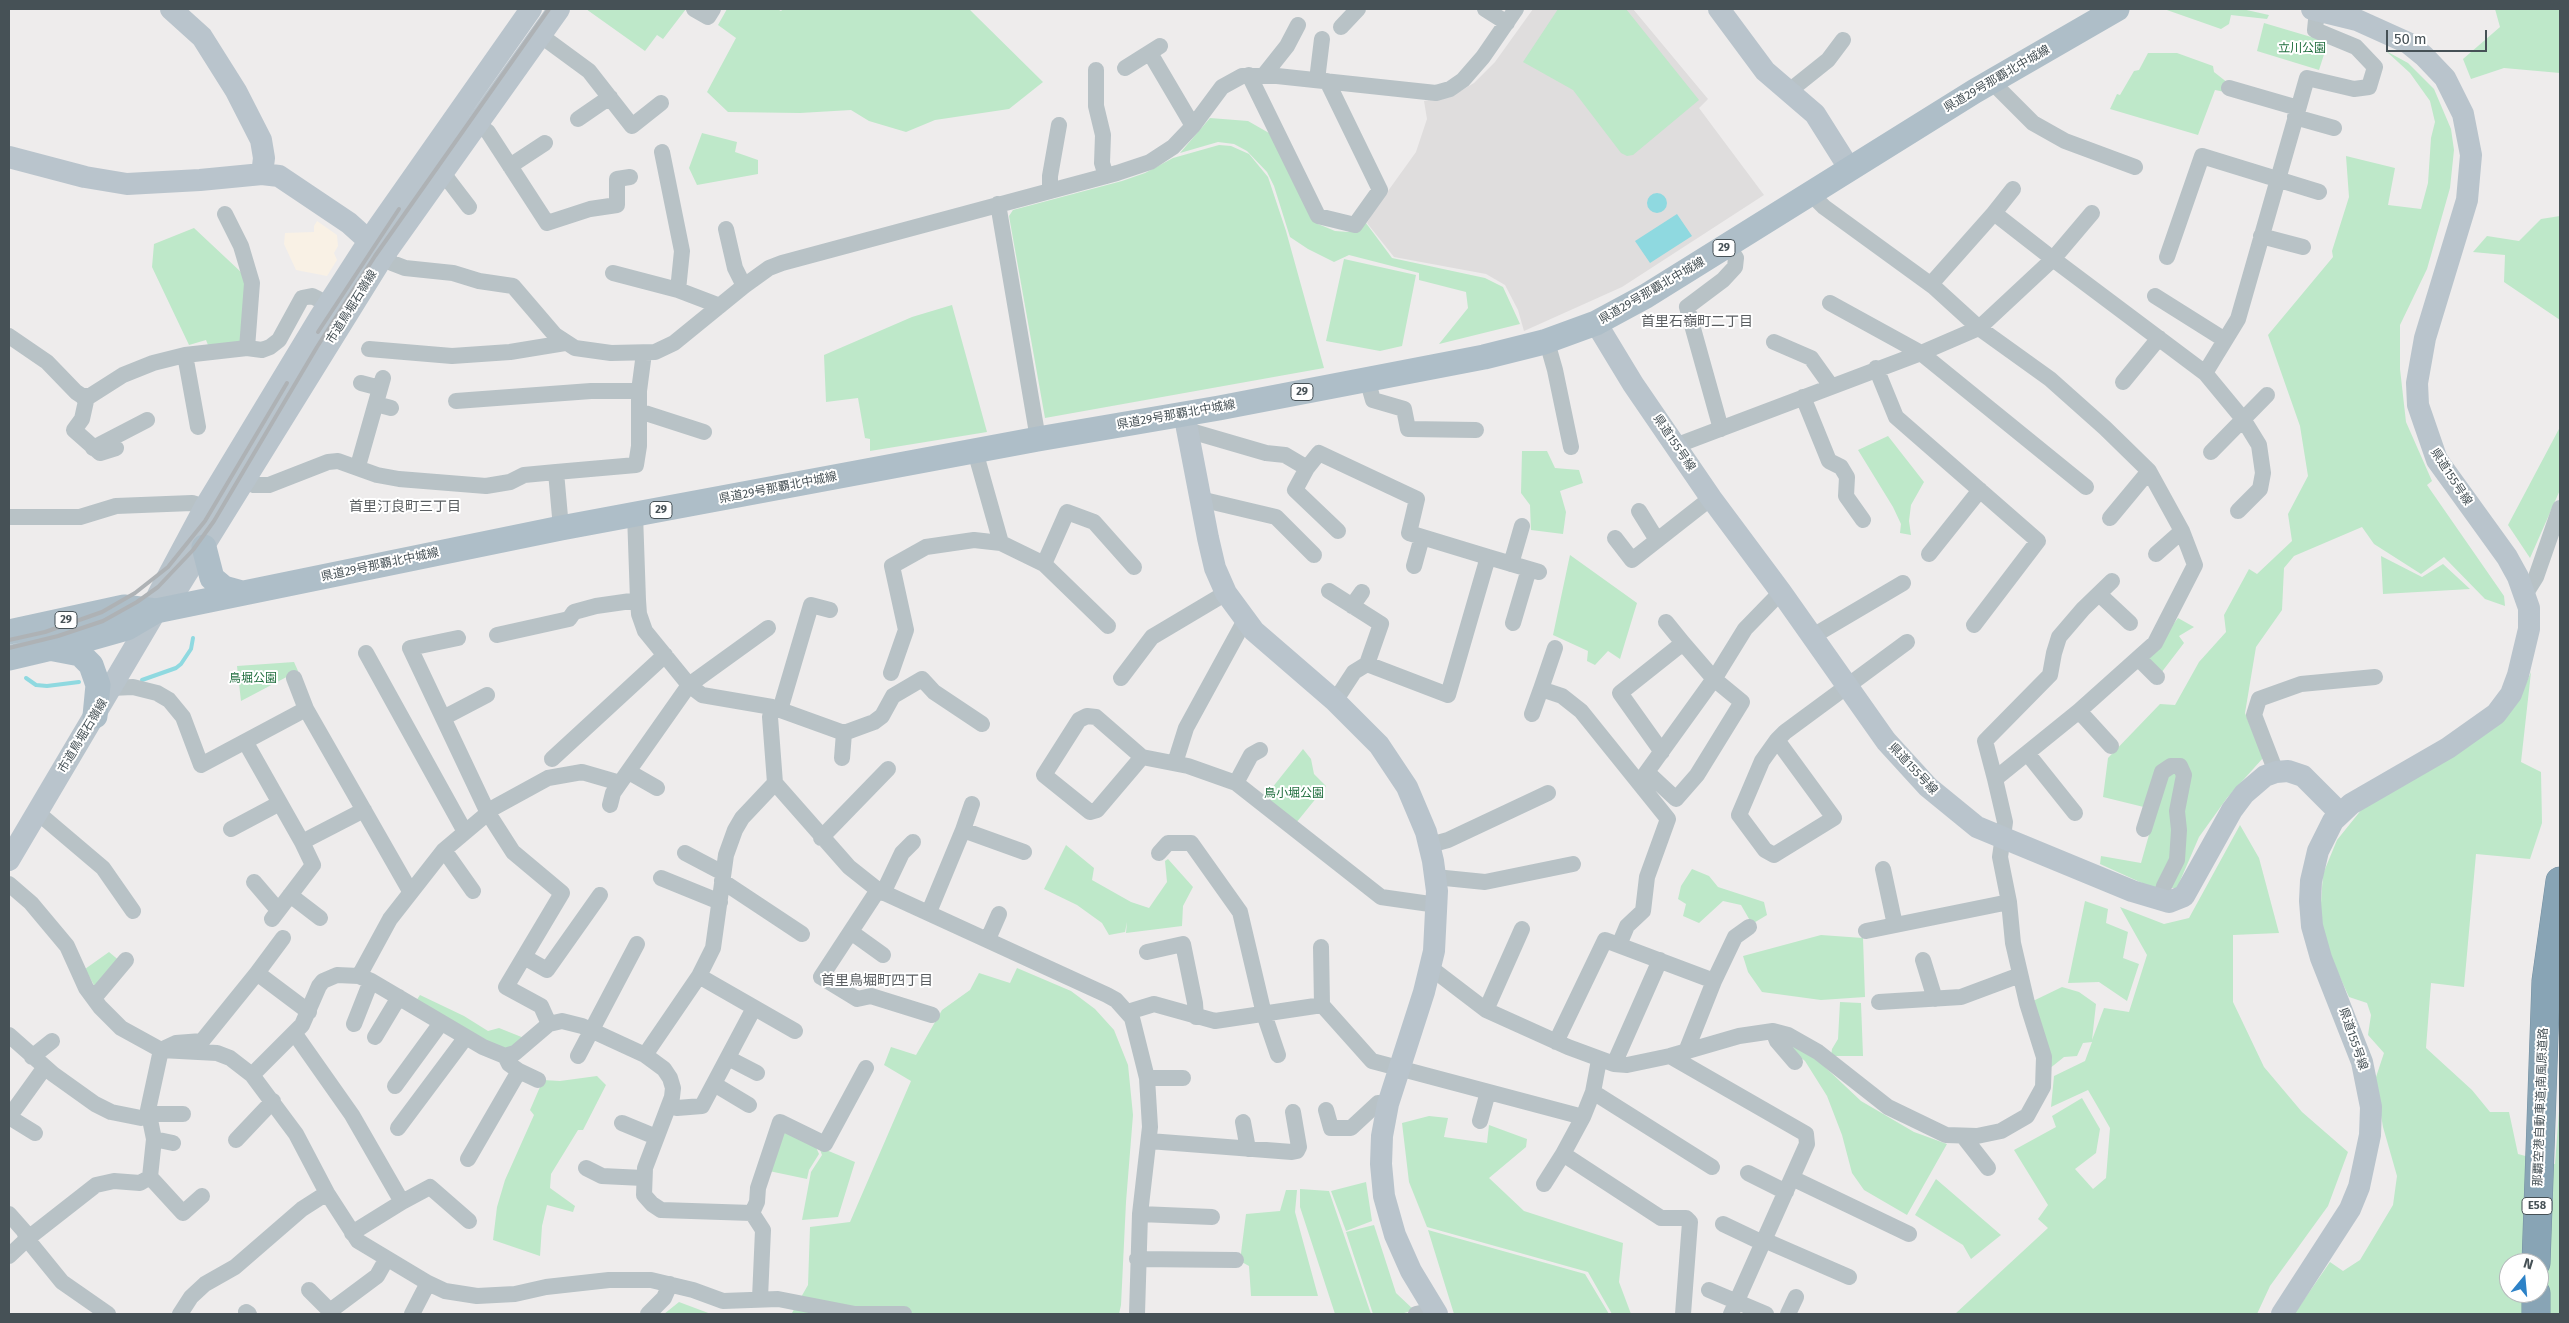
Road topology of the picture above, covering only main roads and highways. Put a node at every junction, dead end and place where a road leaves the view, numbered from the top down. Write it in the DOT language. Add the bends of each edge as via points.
graph roads {
  1 [pos="2118,9"];
  2 [pos="204,547"];
  3 [pos="242,593"];
  4 [pos="156,612"];
  5 [pos="9,632"];
  6 [pos="49,648"];
  7 [pos="9,658"];
  8 [pos="95,716"];
  9 [pos="2560,881"];
  10 [pos="2536,1253"];
  1 -- 3 [label="main road, 県道29号那覇北中城線 / 29" via="1991,81 1646,296 1596,323 1546,342 1484,358 1367,379 1186,422 1038,439 561,528"];
  2 -- 3 [label="main road" via="212,578 224,588"];
  3 -- 4 [label="main road, 県道29号那覇北中城線 / 29"];
  4 -- 5 [label="main road, 県道29号那覇北中城線 / 29" via="124,607"];
  4 -- 6 [label="main road, 県道29号那覇北中城線 / 29" via="127,628"];
  6 -- 7 [label="main road, 県道29号那覇北中城線 / 29"];
  6 -- 8 [label="main road" via="71,651 85,658 105,687"];
  9 -- 10 [label="highway, 那覇空港自動車道;南風原道路 / E58" via="2546,981"];
}
